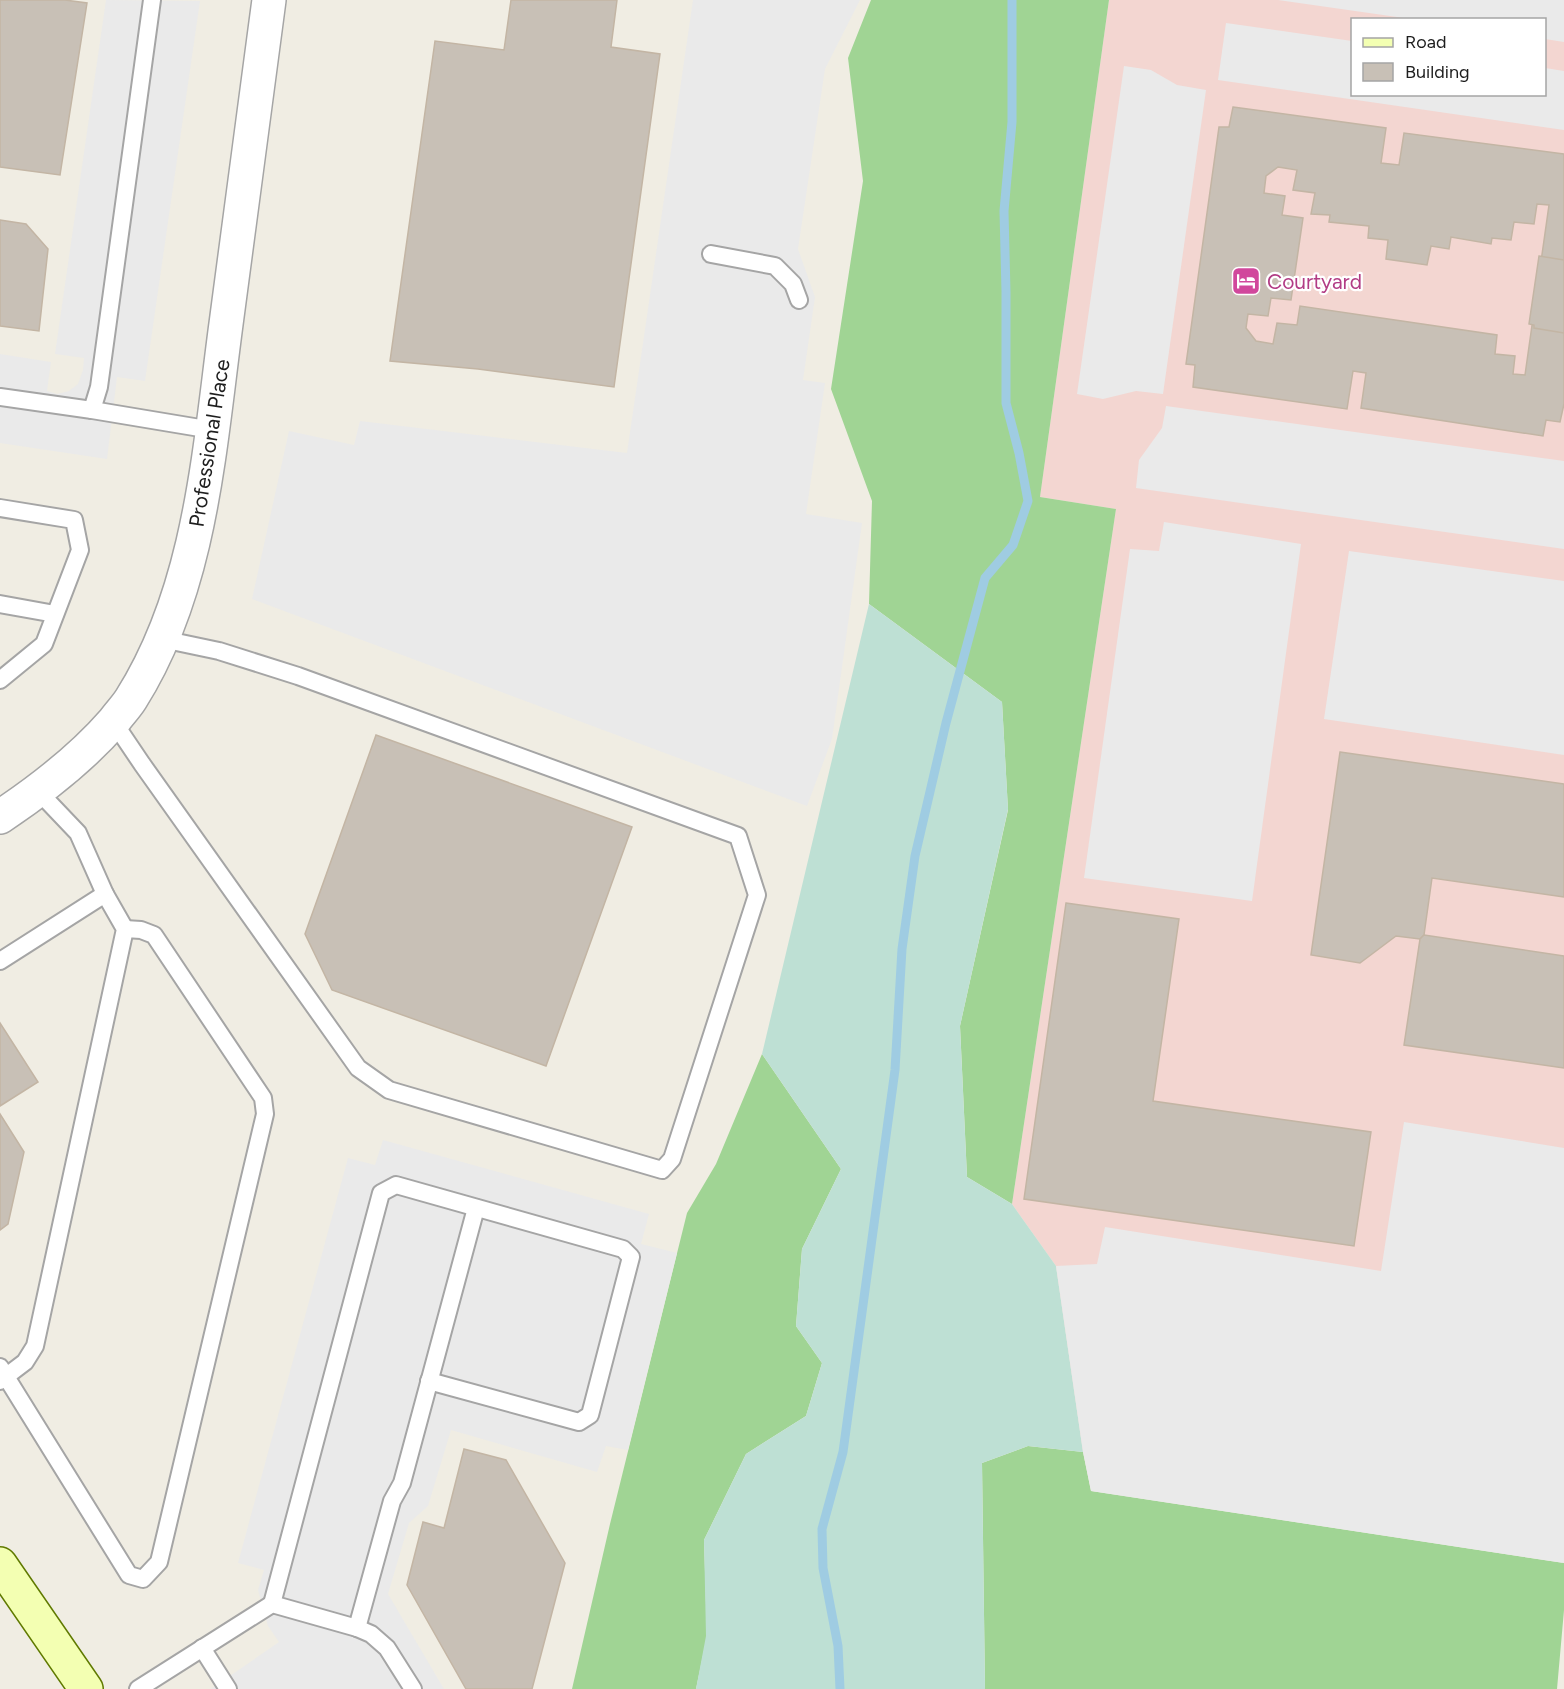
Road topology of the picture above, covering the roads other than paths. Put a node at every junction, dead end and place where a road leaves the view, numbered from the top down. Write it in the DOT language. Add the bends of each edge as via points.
graph roads {
  1 [pos="152,0"];
  2 [pos="269,0"];
  3 [pos="711,254"];
  4 [pos="799,300"];
  5 [pos="0,397"];
  6 [pos="92,410"];
  7 [pos="212,430"];
  8 [pos="0,508"];
  9 [pos="0,604"];
  10 [pos="55,614"];
  11 [pos="162,639"];
  12 [pos="0,680"];
  13 [pos="113,721"];
  14 [pos="38,791"];
  15 [pos="0,817"];
  16 [pos="105,894"];
  17 [pos="125,928"];
  18 [pos="0,961"];
  19 [pos="476,1208"];
  20 [pos="2,1375"];
  21 [pos="429,1381"];
  22 [pos="0,1564"];
  23 [pos="272,1604"];
  24 [pos="357,1628"];
  25 [pos="202,1648"];
  26 [pos="86,1689"];
  27 [pos="138,1689"];
  28 [pos="228,1689"];
  29 [pos="413,1689"];
  1 -- 6 [label="lane" via="100,378"];
  2 -- 7 [label="street, Professional Place"];
  3 -- 4 [label="lane" via="775,266 793,284"];
  5 -- 6 [label="lane"];
  6 -- 7 [label="lane"];
  7 -- 11 [label="street, Professional Place" via="197,525"];
  8 -- 10 [label="lane" via="74,520 80,550"];
  9 -- 10 [label="lane"];
  10 -- 12 [label="lane" via="44,644"];
  11 -- 13 [label="street, Professional Place" via="130,700"];
  11 -- 13 [label="lane" via="219,651 298,676 738,836 757,895 672,1159 662,1170 389,1090 358,1068"];
  13 -- 14 [label="street, Professional Place" via="89,748"];
  14 -- 15 [label="street, Professional Place"];
  14 -- 16 [label="lane" via="78,833"];
  16 -- 17 [label="lane"];
  16 -- 18 [label="lane"];
  17 -- 20 [label="lane" via="35,1347 25,1362"];
  17 -- 20 [label="lane" via="154,935 263,1098 266,1114 159,1562 143,1579 129,1575"];
  19 -- 21 [label="lane"];
  19 -- 21 [label="lane" via="623,1249 631,1257 590,1415 579,1422"];
  19 -- 23 [label="lane" via="396,1185 381,1193"];
  21 -- 24 [label="lane"];
  22 -- 26 [label="main road"];
  23 -- 24 [label="lane"];
  23 -- 25 [label="lane"];
  24 -- 29 [label="lane" via="387,1648"];
  25 -- 27 [label="lane"];
  25 -- 28 [label="lane"];
}
